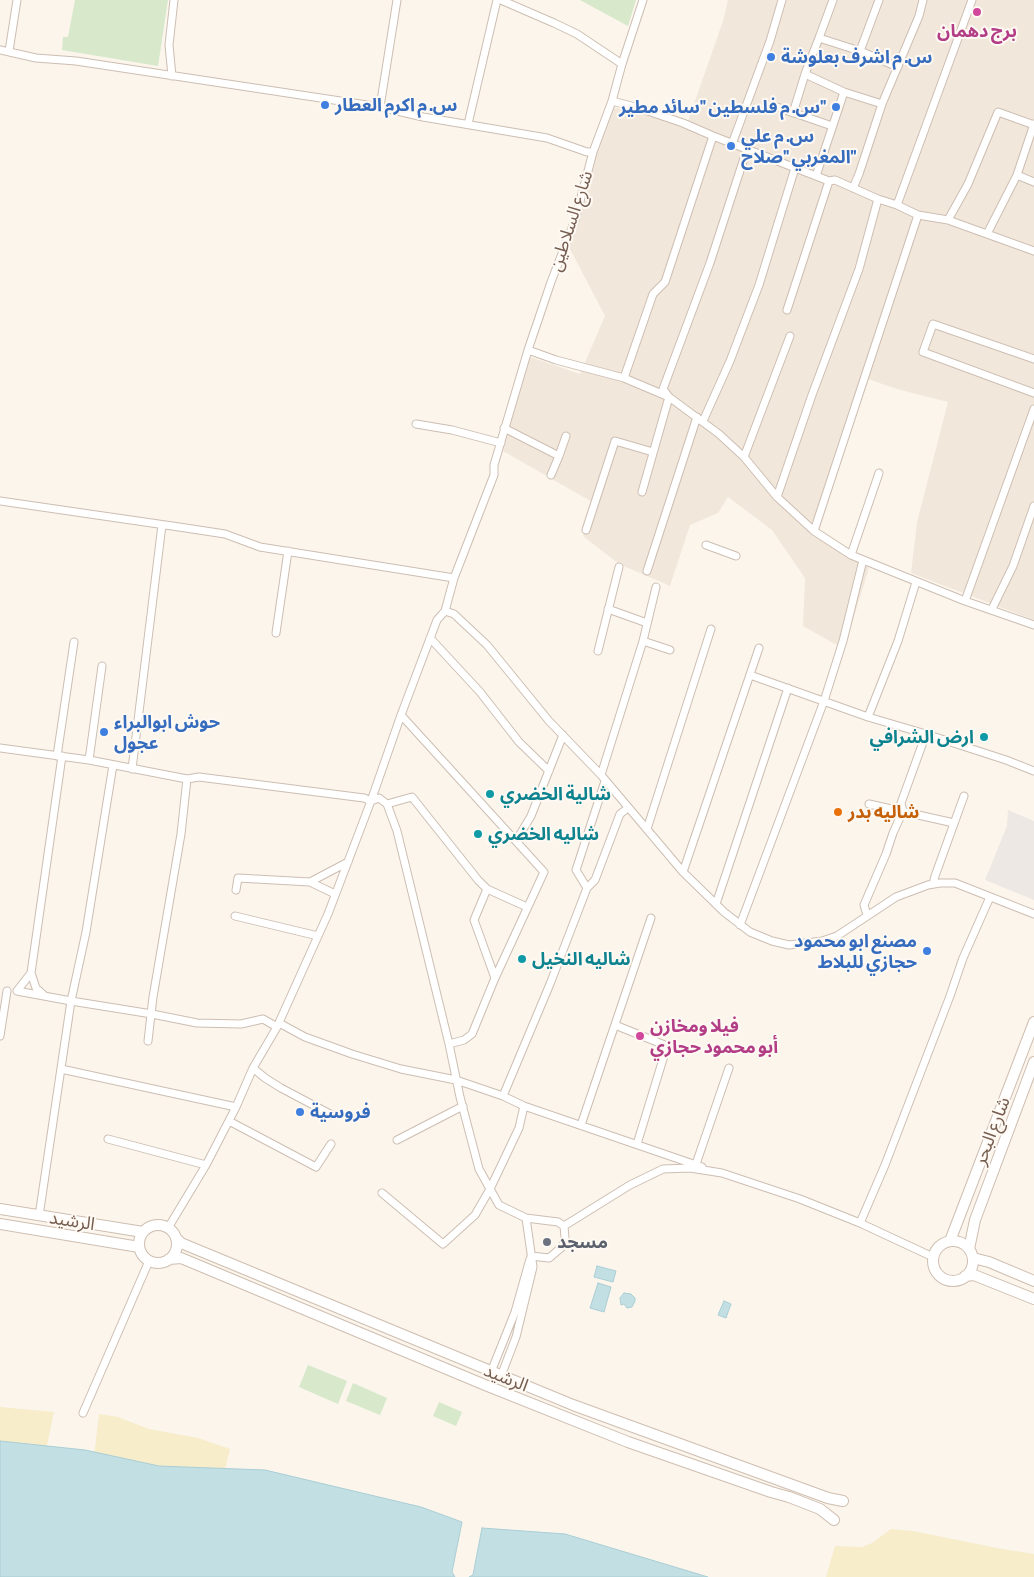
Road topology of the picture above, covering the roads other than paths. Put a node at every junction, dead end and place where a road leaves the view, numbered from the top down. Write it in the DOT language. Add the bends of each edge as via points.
graph roads {
  1 [pos="17,0"];
  2 [pos="174,0"];
  3 [pos="397,0"];
  4 [pos="496,0"];
  5 [pos="501,0"];
  6 [pos="643,0"];
  7 [pos="782,0"];
  8 [pos="833,0"];
  9 [pos="879,0"];
  10 [pos="923,0"];
  11 [pos="972,0"];
  12 [pos="819,38"];
  13 [pos="0,50"];
  14 [pos="860,51"];
  15 [pos="9,52"];
  16 [pos="622,64"];
  17 [pos="898,67"];
  18 [pos="805,74"];
  19 [pos="172,76"];
  20 [pos="844,92"];
  21 [pos="612,101"];
  22 [pos="882,104"];
  23 [pos="774,106"];
  24 [pos="380,107"];
  25 [pos="793,113"];
  26 [pos="468,124"];
  27 [pos="1034,125"];
  28 [pos="832,126"];
  29 [pos="713,136"];
  30 [pos="732,144"];
  31 [pos="747,150"];
  32 [pos="593,152"];
  33 [pos="795,168"];
  34 [pos="1017,175"];
  35 [pos="816,176"];
  36 [pos="829,181"];
  37 [pos="1034,182"];
  38 [pos="853,188"];
  39 [pos="878,199"];
  40 [pos="897,204"];
  41 [pos="918,215"];
  42 [pos="948,220"];
  43 [pos="987,234"];
  44 [pos="1034,251"];
  45 [pos="787,310"];
  46 [pos="790,336"];
  47 [pos="528,350"];
  48 [pos="1034,360"];
  49 [pos="624,378"];
  50 [pos="1034,393"];
  51 [pos="669,397"];
  52 [pos="1034,409"];
  53 [pos="700,419"];
  54 [pos="416,424"];
  55 [pos="504,428"];
  56 [pos="566,436"];
  57 [pos="501,443"];
  58 [pos="653,452"];
  59 [pos="559,456"];
  60 [pos="744,457"];
  61 [pos="879,473"];
  62 [pos="551,476"];
  63 [pos="642,492"];
  64 [pos="777,497"];
  65 [pos="0,501"];
  66 [pos="1034,506"];
  67 [pos="162,525"];
  68 [pos="586,530"];
  69 [pos="814,531"];
  70 [pos="706,545"];
  71 [pos="288,552"];
  72 [pos="851,555"];
  73 [pos="736,556"];
  74 [pos="863,560"];
  75 [pos="619,567"];
  76 [pos="647,571"];
  77 [pos="454,578"];
  78 [pos="916,582"];
  79 [pos="656,587"];
  80 [pos="965,601"];
  81 [pos="608,609"];
  82 [pos="992,609"];
  83 [pos="445,611"];
  84 [pos="648,622"];
  85 [pos="1034,625"];
  86 [pos="710,629"];
  87 [pos="276,632"];
  88 [pos="430,638"];
  89 [pos="642,641"];
  90 [pos="74,642"];
  91 [pos="759,648"];
  92 [pos="670,650"];
  93 [pos="598,651"];
  94 [pos="102,666"];
  95 [pos="750,675"];
  96 [pos="788,688"];
  97 [pos="824,701"];
  98 [pos="401,715"];
  99 [pos="868,717"];
  100 [pos="926,734"];
  101 [pos="563,735"];
  102 [pos="0,748"];
  103 [pos="60,756"];
  104 [pos="89,760"];
  105 [pos="113,765"];
  106 [pos="132,769"];
  107 [pos="549,771"];
  108 [pos="1034,771"];
  109 [pos="603,778"];
  110 [pos="187,779"];
  111 [pos="964,796"];
  112 [pos="371,801"];
  113 [pos="387,804"];
  114 [pos="869,804"];
  115 [pos="628,808"];
  116 [pos="903,811"];
  117 [pos="954,823"];
  118 [pos="647,829"];
  119 [pos="516,841"];
  120 [pos="348,862"];
  121 [pos="683,872"];
  122 [pos="310,882"];
  123 [pos="934,884"];
  124 [pos="587,888"];
  125 [pos="487,889"];
  126 [pos="236,890"];
  127 [pos="335,894"];
  128 [pos="990,897"];
  129 [pos="716,904"];
  130 [pos="527,908"];
  131 [pos="1034,914"];
  132 [pos="867,915"];
  133 [pos="235,916"];
  134 [pos="651,918"];
  135 [pos="740,925"];
  136 [pos="318,936"];
  137 [pos="31,973"];
  138 [pos="495,978"];
  139 [pos="3,991"];
  140 [pos="17,991"];
  141 [pos="45,996"];
  142 [pos="71,1001"];
  143 [pos="152,1014"];
  144 [pos="1034,1022"];
  145 [pos="278,1025"];
  146 [pos="615,1025"];
  147 [pos="0,1036"];
  148 [pos="148,1040"];
  149 [pos="449,1044"];
  150 [pos="1034,1062"];
  151 [pos="253,1068"];
  152 [pos="729,1068"];
  153 [pos="61,1069"];
  154 [pos="456,1080"];
  155 [pos="504,1096"];
  156 [pos="463,1106"];
  157 [pos="524,1106"];
  158 [pos="236,1107"];
  159 [pos="332,1115"];
  160 [pos="229,1120"];
  161 [pos="581,1125"];
  162 [pos="108,1139"];
  163 [pos="397,1140"];
  164 [pos="331,1144"];
  165 [pos="636,1144"];
  166 [pos="696,1164"];
  167 [pos="206,1165"];
  168 [pos="722,1173"];
  169 [pos="490,1190"];
  170 [pos="382,1193"];
  171 [pos="0,1209"];
  172 [pos="39,1216"];
  173 [pos="526,1218"];
  174 [pos="860,1223"];
  175 [pos="0,1224"];
  176 [pos="564,1226"];
  177 [pos="168,1228"];
  178 [pos="144,1232"];
  179 [pos="176,1238"];
  180 [pos="950,1240"];
  181 [pos="139,1247"];
  182 [pos="971,1254"];
  183 [pos="531,1256"];
  184 [pos="933,1257"];
  185 [pos="169,1259"];
  186 [pos="149,1261"];
  187 [pos="965,1276"];
  188 [pos="1034,1281"];
  189 [pos="1034,1298"];
  190 [pos="496,1374"];
  191 [pos="83,1413"];
  192 [pos="843,1501"];
  193 [pos="834,1520"];
  1 -- 15 [label="street"];
  2 -- 19 [label="street" via="169,45"];
  3 -- 24 [label="street"];
  4 -- 26 [label="street"];
  5 -- 16 [label="street" via="577,34"];
  6 -- 16 [label="street, شارع السلاطين"];
  7 -- 30 [label="street"];
  8 -- 12 [label="street"];
  9 -- 14 [label="street"];
  10 -- 17 [label="street"];
  11 -- 40 [label="street"];
  12 -- 14 [label="street"];
  12 -- 18 [label="street"];
  13 -- 15 [label="street"];
  14 -- 17 [label="street"];
  15 -- 19 [label="street"];
  16 -- 21 [label="street, شارع السلاطين"];
  17 -- 22 [label="street"];
  18 -- 20 [label="street"];
  18 -- 25 [label="street"];
  19 -- 24 [label="street"];
  20 -- 22 [label="street"];
  20 -- 28 [label="street"];
  21 -- 29 [label="street" via="662,115"];
  21 -- 32 [label="street, شارع السلاطين"];
  22 -- 38 [label="street"];
  23 -- 25 [label="street"];
  24 -- 26 [label="street"];
  25 -- 28 [label="street"];
  26 -- 32 [label="street" via="547,138"];
  27 -- 34 [label="street"];
  27 -- 42 [label="street" via="998,112 968,184"];
  28 -- 35 [label="street"];
  29 -- 30 [label="street"];
  29 -- 49 [label="street" via="665,282 653,294"];
  30 -- 31 [label="street"];
  31 -- 33 [label="street"];
  31 -- 51 [label="street" via="710,263 663,389"];
  32 -- 47 [label="street, شارع السلاطين" via="575,220"];
  33 -- 35 [label="street"];
  33 -- 53 [label="street" via="759,285 730,361"];
  34 -- 37 [label="street"];
  34 -- 43 [label="street"];
  35 -- 36 [label="street"];
  36 -- 38 [label="street" via="835,180"];
  36 -- 45 [label="street"];
  38 -- 39 [label="street"];
  39 -- 40 [label="street"];
  39 -- 64 [label="street" via="859,269"];
  40 -- 41 [label="street"];
  41 -- 42 [label="street"];
  41 -- 69 [label="street"];
  42 -- 43 [label="street"];
  43 -- 44 [label="street"];
  46 -- 60 [label="street"];
  47 -- 49 [label="street"];
  47 -- 55 [label="street, شارع السلاطين"];
  48 -- 50 [label="street" via="933,324 923,352"];
  49 -- 51 [label="street"];
  51 -- 53 [label="street"];
  51 -- 58 [label="street"];
  52 -- 80 [label="street"];
  53 -- 60 [label="street"];
  53 -- 76 [label="street" via="685,450"];
  54 -- 57 [label="street"];
  55 -- 57 [label="street, شارع السلاطين"];
  55 -- 59 [label="street"];
  56 -- 59 [label="street"];
  57 -- 77 [label="street, شارع السلاطين" via="494,475"];
  58 -- 63 [label="street"];
  58 -- 68 [label="street" via="615,441"];
  59 -- 62 [label="street"];
  60 -- 64 [label="street"];
  61 -- 72 [label="street"];
  64 -- 69 [label="street"];
  65 -- 67 [label="street"];
  66 -- 82 [label="street" via="1013,566"];
  67 -- 71 [label="street" via="225,534 260,547"];
  67 -- 106 [label="street"];
  69 -- 72 [label="street"];
  70 -- 73 [label="street"];
  71 -- 77 [label="street"];
  71 -- 87 [label="street"];
  72 -- 74 [label="street"];
  74 -- 78 [label="street"];
  74 -- 97 [label="street"];
  75 -- 81 [label="street"];
  77 -- 83 [label="street, شارع السلاطين"];
  78 -- 80 [label="street"];
  78 -- 99 [label="street" via="898,641"];
  79 -- 84 [label="street"];
  80 -- 82 [label="street"];
  81 -- 84 [label="street"];
  81 -- 93 [label="street"];
  82 -- 85 [label="street"];
  83 -- 88 [label="street, شارع السلاطين" via="436,620"];
  83 -- 101 [label="street" via="454,614 487,645"];
  84 -- 89 [label="street"];
  86 -- 118 [label="street"];
  88 -- 98 [label="street, شارع السلاطين"];
  88 -- 107 [label="street" via="480,692 519,742"];
  89 -- 92 [label="street"];
  89 -- 109 [label="street"];
  90 -- 103 [label="street"];
  91 -- 95 [label="street"];
  94 -- 104 [label="street"];
  95 -- 96 [label="street"];
  95 -- 121 [label="street"];
  96 -- 97 [label="street"];
  96 -- 129 [label="street"];
  97 -- 99 [label="street"];
  97 -- 135 [label="street"];
  98 -- 112 [label="street, شارع السلاطين"];
  98 -- 119 [label="street"];
  99 -- 100 [label="street"];
  100 -- 108 [label="street"];
  100 -- 116 [label="street" via="901,803"];
  101 -- 107 [label="street"];
  101 -- 109 [label="street"];
  102 -- 103 [label="street"];
  103 -- 104 [label="street"];
  103 -- 137 [label="street"];
  104 -- 105 [label="street"];
  105 -- 106 [label="street"];
  105 -- 142 [label="street" via="86,932"];
  106 -- 110 [label="street"];
  107 -- 119 [label="street" via="531,816"];
  109 -- 115 [label="street"];
  109 -- 124 [label="street" via="576,870"];
  110 -- 112 [label="street" via="199,777"];
  110 -- 143 [label="street"];
  111 -- 117 [label="street"];
  112 -- 113 [label="street" via="379,798"];
  112 -- 120 [label="street, شارع السلاطين"];
  113 -- 125 [label="street" via="412,798"];
  113 -- 149 [label="street" via="397,831"];
  114 -- 116 [label="street"];
  115 -- 118 [label="street"];
  115 -- 124 [label="street" via="620,814 595,880"];
  116 -- 117 [label="street"];
  116 -- 132 [label="street" via="864,905"];
  117 -- 123 [label="street"];
  118 -- 121 [label="street"];
  119 -- 130 [label="street" via="544,872"];
  120 -- 122 [label="street"];
  120 -- 127 [label="street, شارع السلاطين"];
  121 -- 129 [label="street"];
  122 -- 126 [label="street" via="238,878"];
  122 -- 127 [label="street"];
  123 -- 128 [label="street" via="955,883"];
  123 -- 132 [label="street" via="896,897"];
  124 -- 155 [label="street"];
  125 -- 130 [label="street"];
  125 -- 138 [label="street" via="474,920"];
  127 -- 136 [label="street, شارع السلاطين"];
  128 -- 131 [label="street"];
  128 -- 174 [label="street"];
  129 -- 135 [label="street"];
  130 -- 138 [label="street"];
  132 -- 135 [label="street" via="837,936 789,945 760,937"];
  133 -- 136 [label="street"];
  134 -- 146 [label="street"];
  136 -- 145 [label="street, شارع السلاطين"];
  137 -- 140 [label="street"];
  137 -- 141 [label="street" via="36,988"];
  138 -- 149 [label="street" via="472,1034"];
  139 -- 140 [label="street"];
  139 -- 147 [label="street"];
  140 -- 141 [label="street"];
  141 -- 142 [label="street"];
  142 -- 143 [label="street"];
  142 -- 153 [label="street"];
  143 -- 145 [label="street" via="196,1023 241,1024 263,1019"];
  143 -- 148 [label="street"];
  144 -- 180 [label="main road, شارع البحر"];
  145 -- 151 [label="street, شارع السلاطين"];
  145 -- 154 [label="street" via="352,1054 401,1069"];
  146 -- 161 [label="street"];
  146 -- 165 [label="street" via="667,1046"];
  149 -- 154 [label="street"];
  150 -- 182 [label="main road, شارع البحر" via="974,1220"];
  151 -- 158 [label="street, شارع السلاطين"];
  151 -- 159 [label="street" via="281,1088"];
  152 -- 166 [label="street"];
  153 -- 158 [label="street"];
  153 -- 172 [label="street"];
  154 -- 155 [label="street"];
  154 -- 156 [label="street"];
  155 -- 157 [label="street"];
  156 -- 163 [label="street"];
  156 -- 169 [label="street" via="479,1169"];
  157 -- 161 [label="street"];
  157 -- 169 [label="street" via="519,1128"];
  158 -- 160 [label="street, شارع السلاطين"];
  160 -- 164 [label="street" via="316,1167"];
  160 -- 167 [label="street, شارع السلاطين"];
  161 -- 165 [label="street"];
  162 -- 167 [label="street"];
  165 -- 166 [label="street"];
  166 -- 168 [label="street"];
  167 -- 177 [label="street, شارع السلاطين"];
  168 -- 174 [label="street"];
  168 -- 176 [label="street" via="690,1168 663,1169 623,1189"];
  169 -- 170 [label="street" via="475,1215 443,1244"];
  169 -- 173 [label="street" via="499,1205"];
  171 -- 172 [label="main road, الرشيد"];
  172 -- 178 [label="main road, الرشيد"];
  173 -- 176 [label="street" via="558,1222"];
  173 -- 183 [label="street"];
  174 -- 184 [label="street"];
  175 -- 181 [label="main road, الرشيد"];
  176 -- 183 [label="street" via="562,1248 549,1258"];
  177 -- 178 [label="main road" via="158,1225"];
  177 -- 179 [label="main road"];
  178 -- 181 [label="main road"];
  179 -- 185 [label="main road" via="177,1247"];
  179 -- 190 [label="main road, الرشيد" via="181,1243"];
  180 -- 182 [label="main road" via="964,1244"];
  180 -- 184 [label="main road" via="939,1246"];
  181 -- 186 [label="main road"];
  182 -- 187 [label="main road" via="972,1265"];
  182 -- 188 [label="main road"];
  183 -- 190 [label="street"];
  183 -- 190 [label="street" via="533,1267 516,1337"];
  184 -- 187 [label="main road" via="934,1269 941,1277 951,1281"];
  185 -- 186 [label="main road" via="160,1263"];
  185 -- 193 [label="main road, الرشيد" via="181,1258 628,1442 820,1509"];
  186 -- 191 [label="street"];
  187 -- 189 [label="main road" via="974,1276"];
  190 -- 192 [label="main road, الرشيد" via="673,1442"];
}
